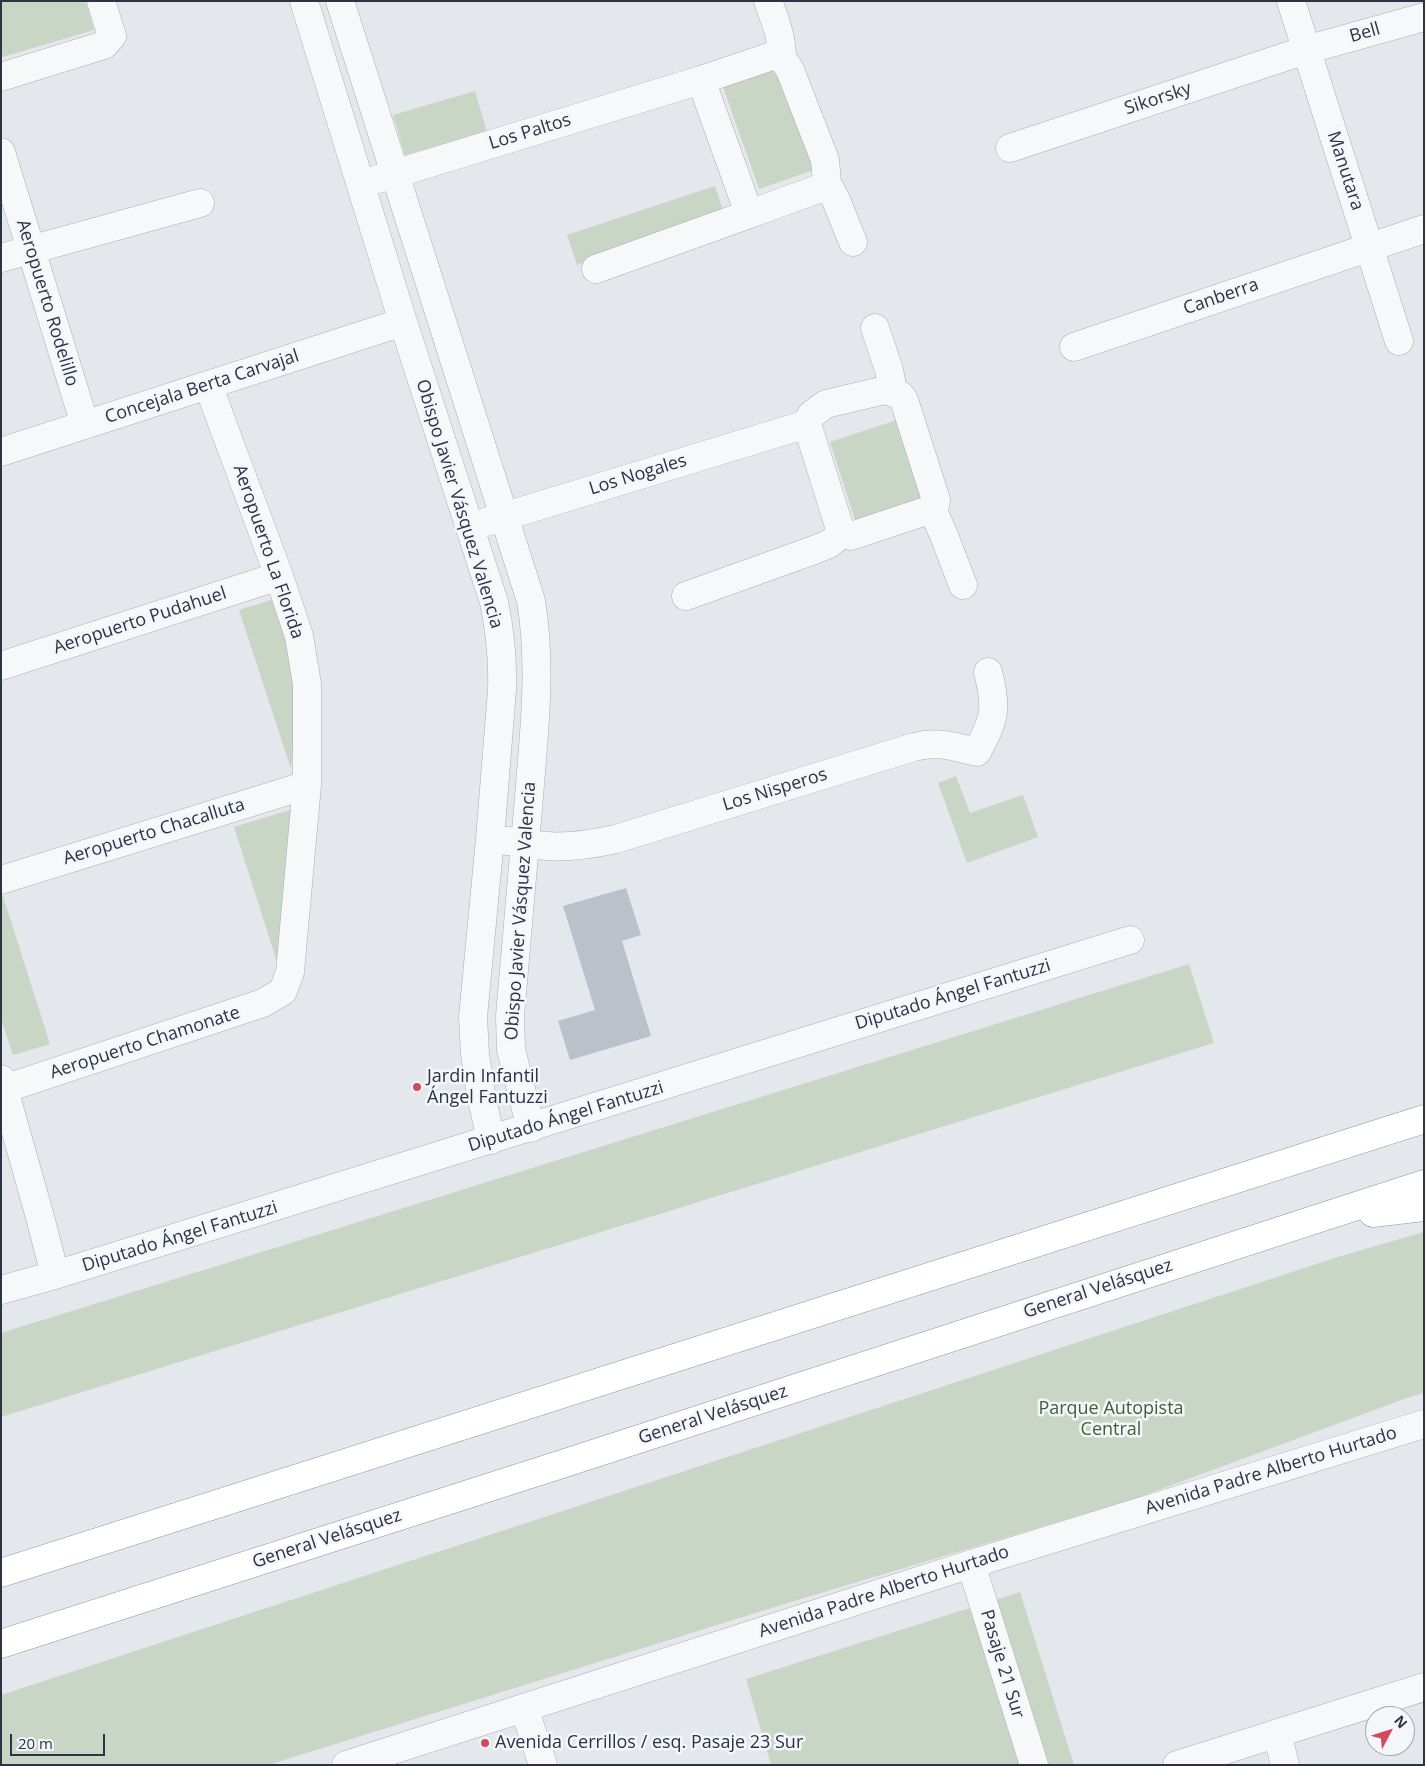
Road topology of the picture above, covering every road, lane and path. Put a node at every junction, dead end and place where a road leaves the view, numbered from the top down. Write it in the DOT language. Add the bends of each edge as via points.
graph roads {
  1 [pos="101,1"];
  2 [pos="304,1"];
  3 [pos="340,1"];
  4 [pos="768,1"];
  5 [pos="1291,1"];
  6 [pos="1424,16"];
  7 [pos="1306,50"];
  8 [pos="782,58"];
  9 [pos="1,77"];
  10 [pos="700,80"];
  11 [pos="1010,148"];
  12 [pos="1,152"];
  13 [pos="394,174"];
  14 [pos="827,183"];
  15 [pos="360,184"];
  16 [pos="200,203"];
  17 [pos="755,212"];
  18 [pos="1424,229"];
  19 [pos="852,242"];
  20 [pos="1369,246"];
  21 [pos="31,250"];
  22 [pos="1,258"];
  23 [pos="596,269"];
  24 [pos="403,322"];
  25 [pos="875,328"];
  26 [pos="1399,341"];
  27 [pos="1074,347"];
  28 [pos="208,385"];
  29 [pos="893,392"];
  30 [pos="807,424"];
  31 [pos="85,426"];
  32 [pos="1,452"];
  33 [pos="932,509"];
  34 [pos="503,517"];
  35 [pos="470,527"];
  36 [pos="843,533"];
  37 [pos="279,576"];
  38 [pos="963,584"];
  39 [pos="686,596"];
  40 [pos="1,666"];
  41 [pos="988,672"];
  42 [pos="307,785"];
  43 [pos="490,839"];
  44 [pos="525,843"];
  45 [pos="1,880"];
  46 [pos="1130,940"];
  47 [pos="283,991"];
  48 [pos="3,1084"];
  49 [pos="1424,1119"];
  50 [pos="530,1128"];
  51 [pos="491,1140"];
  52 [pos="1424,1184"];
  53 [pos="1424,1207"];
  54 [pos="1309,1220"];
  55 [pos="55,1275"];
  56 [pos="1,1290"];
  57 [pos="1424,1424"];
  58 [pos="971,1564"];
  59 [pos="1,1573"];
  60 [pos="1,1644"];
  61 [pos="1424,1687"];
  62 [pos="524,1708"];
  63 [pos="1276,1733"];
  64 [pos="346,1765"];
  65 [pos="543,1765"];
  66 [pos="1034,1765"];
  67 [pos="1177,1765"];
  68 [pos="1285,1765"];
  1 -- 9 [label="street" via="112,36 104,45"];
  2 -- 15 [label="street, Obispo Javier Vásquez Valencia"];
  3 -- 13 [label="street, Obispo Javier Vásquez Valencia"];
  4 -- 8 [label="street" via="782,42"];
  5 -- 7 [label="street, Manutara"];
  6 -- 7 [label="street, Bell"];
  7 -- 11 [label="street, Sikorsky"];
  7 -- 20 [label="street, Manutara"];
  8 -- 10 [label="street, Los Paltos" via="775,55"];
  8 -- 14 [label="street" via="790,70 825,160"];
  10 -- 13 [label="street, Los Paltos"];
  10 -- 17 [label="street" via="747,208"];
  12 -- 21 [label="street, Aeropuerto Rodelillo"];
  13 -- 15 [label="street, Los Paltos"];
  13 -- 34 [label="street, Obispo Javier Vásquez Valencia"];
  14 -- 17 [label="street"];
  14 -- 19 [label="street"];
  15 -- 24 [label="street, Obispo Javier Vásquez Valencia"];
  16 -- 21 [label="street"];
  17 -- 23 [label="street"];
  18 -- 20 [label="street, Canberra"];
  20 -- 26 [label="street, Manutara"];
  20 -- 27 [label="street, Canberra"];
  21 -- 22 [label="street"];
  21 -- 31 [label="street, Aeropuerto Rodelillo"];
  24 -- 28 [label="street, Concejala Berta Carvajal"];
  24 -- 35 [label="street, Obispo Javier Vásquez Valencia"];
  25 -- 29 [label="street"];
  28 -- 31 [label="street, Concejala Berta Carvajal"];
  28 -- 37 [label="street, Aeropuerto La Florida"];
  29 -- 30 [label="street" via="885,390 826,404 811,415"];
  29 -- 33 [label="street" via="904,400 936,500"];
  30 -- 34 [label="street, Los Nogales"];
  30 -- 36 [label="street"];
  31 -- 32 [label="street, Concejala Berta Carvajal"];
  33 -- 36 [label="street" via="851,536"];
  33 -- 38 [label="street"];
  34 -- 35 [label="street, Los Nogales"];
  34 -- 44 [label="street, Obispo Javier Vásquez Valencia" via="531,601 537,652"];
  35 -- 43 [label="street, Obispo Javier Vásquez Valencia" via="494,602 503,670"];
  36 -- 39 [label="street" via="829,544"];
  37 -- 40 [label="street, Aeropuerto Pudahuel"];
  37 -- 42 [label="street, Aeropuerto La Florida" via="299,636 307,684"];
  41 -- 44 [label="street, Los Nisperos" via="995,707 977,752 931,743 616,839 570,846"];
  42 -- 45 [label="street, Aeropuerto Chacalluta"];
  42 -- 47 [label="street, Aeropuerto La Florida" via="290,972"];
  43 -- 44 [label="street, Los Nisperos"];
  43 -- 51 [label="street, Obispo Javier Vásquez Valencia" via="473,1017 475,1054"];
  44 -- 50 [label="street, Obispo Javier Vásquez Valencia" via="510,1016 511,1050"];
  46 -- 50 [label="street, Diputado Ángel Fantuzzi"];
  47 -- 48 [label="street, Aeropuerto Chamonate" via="263,1003"];
  48 -- 55 [label="street"];
  49 -- 59 [label="highway"];
  50 -- 51 [label="street, Diputado Ángel Fantuzzi"];
  51 -- 55 [label="street, Diputado Ángel Fantuzzi"];
  52 -- 54 [label="highway, General Velásquez"];
  53 -- 54 [label="highway"];
  54 -- 60 [label="highway, General Velásquez"];
  55 -- 56 [label="street, Diputado Ángel Fantuzzi"];
  57 -- 58 [label="street, Avenida Padre Alberto Hurtado"];
  58 -- 62 [label="street, Avenida Padre Alberto Hurtado"];
  58 -- 66 [label="street, Pasaje 21 Sur"];
  61 -- 63 [label="street"];
  62 -- 64 [label="street, Avenida Padre Alberto Hurtado"];
  62 -- 65 [label="street"];
  63 -- 67 [label="street"];
  63 -- 68 [label="street"];
}
